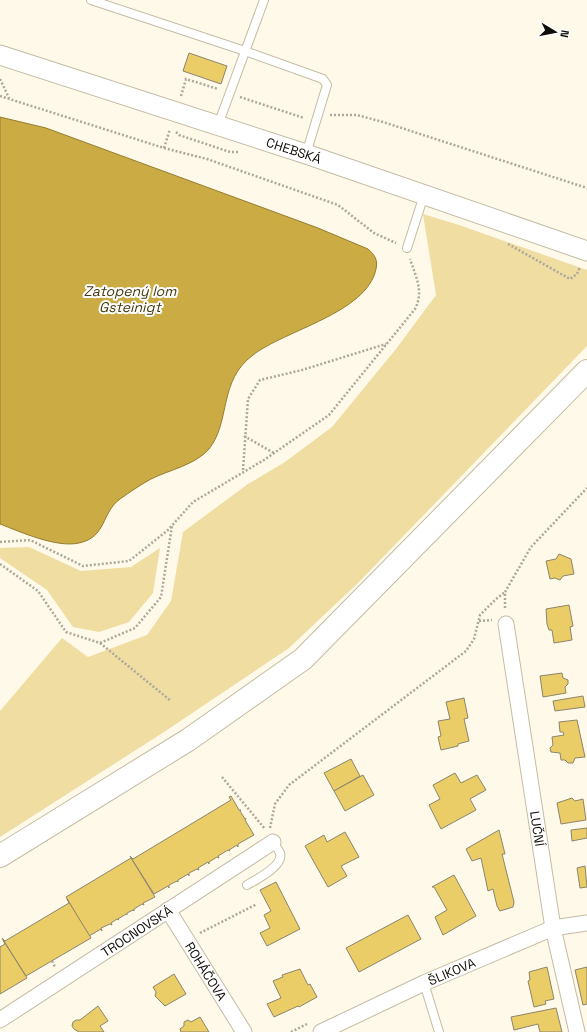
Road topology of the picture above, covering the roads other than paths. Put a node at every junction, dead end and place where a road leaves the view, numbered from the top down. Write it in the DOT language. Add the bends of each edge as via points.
graph roads {
  1 [pos="91,0"];
  2 [pos="264,0"];
  3 [pos="245,51"];
  4 [pos="0,55"];
  5 [pos="218,126"];
  6 [pos="306,154"];
  7 [pos="424,195"];
  8 [pos="406,248"];
  9 [pos="585,257"];
  10 [pos="587,371"];
  11 [pos="506,624"];
  12 [pos="273,842"];
  13 [pos="0,856"];
  14 [pos="247,885"];
  15 [pos="168,910"];
  16 [pos="587,923"];
  17 [pos="553,928"];
  18 [pos="424,983"];
  19 [pos="0,1020"];
  20 [pos="244,1032"];
  21 [pos="321,1032"];
  22 [pos="439,1032"];
  23 [pos="576,1032"];
  1 -- 3 [label="lane"];
  2 -- 3 [label="lane"];
  3 -- 5 [label="lane"];
  3 -- 6 [label="lane" via="323,78 327,85"];
  4 -- 5 [label="street, CHEBSKÁ"];
  5 -- 6 [label="street, CHEBSKÁ"];
  6 -- 7 [label="street, CHEBSKÁ"];
  7 -- 8 [label="lane"];
  7 -- 9 [label="street, CHEBSKÁ"];
  10 -- 13 [label="main road" via="303,659 188,740"];
  11 -- 17 [label="street, LUČNÍ"];
  12 -- 14 [label="lane" via="280,853 277,865"];
  12 -- 15 [label="street, TROCNOVSKÁ"];
  15 -- 19 [label="street, TROCNOVSKÁ"];
  15 -- 20 [label="street, ROHÁČOVA"];
  16 -- 17 [label="street, ŠLIKOVA"];
  17 -- 18 [label="street, ŠLIKOVA"];
  17 -- 23 [label="street, LUČNÍ"];
  18 -- 21 [label="street, ŠLIKOVA"];
  18 -- 22 [label="lane"];
}
